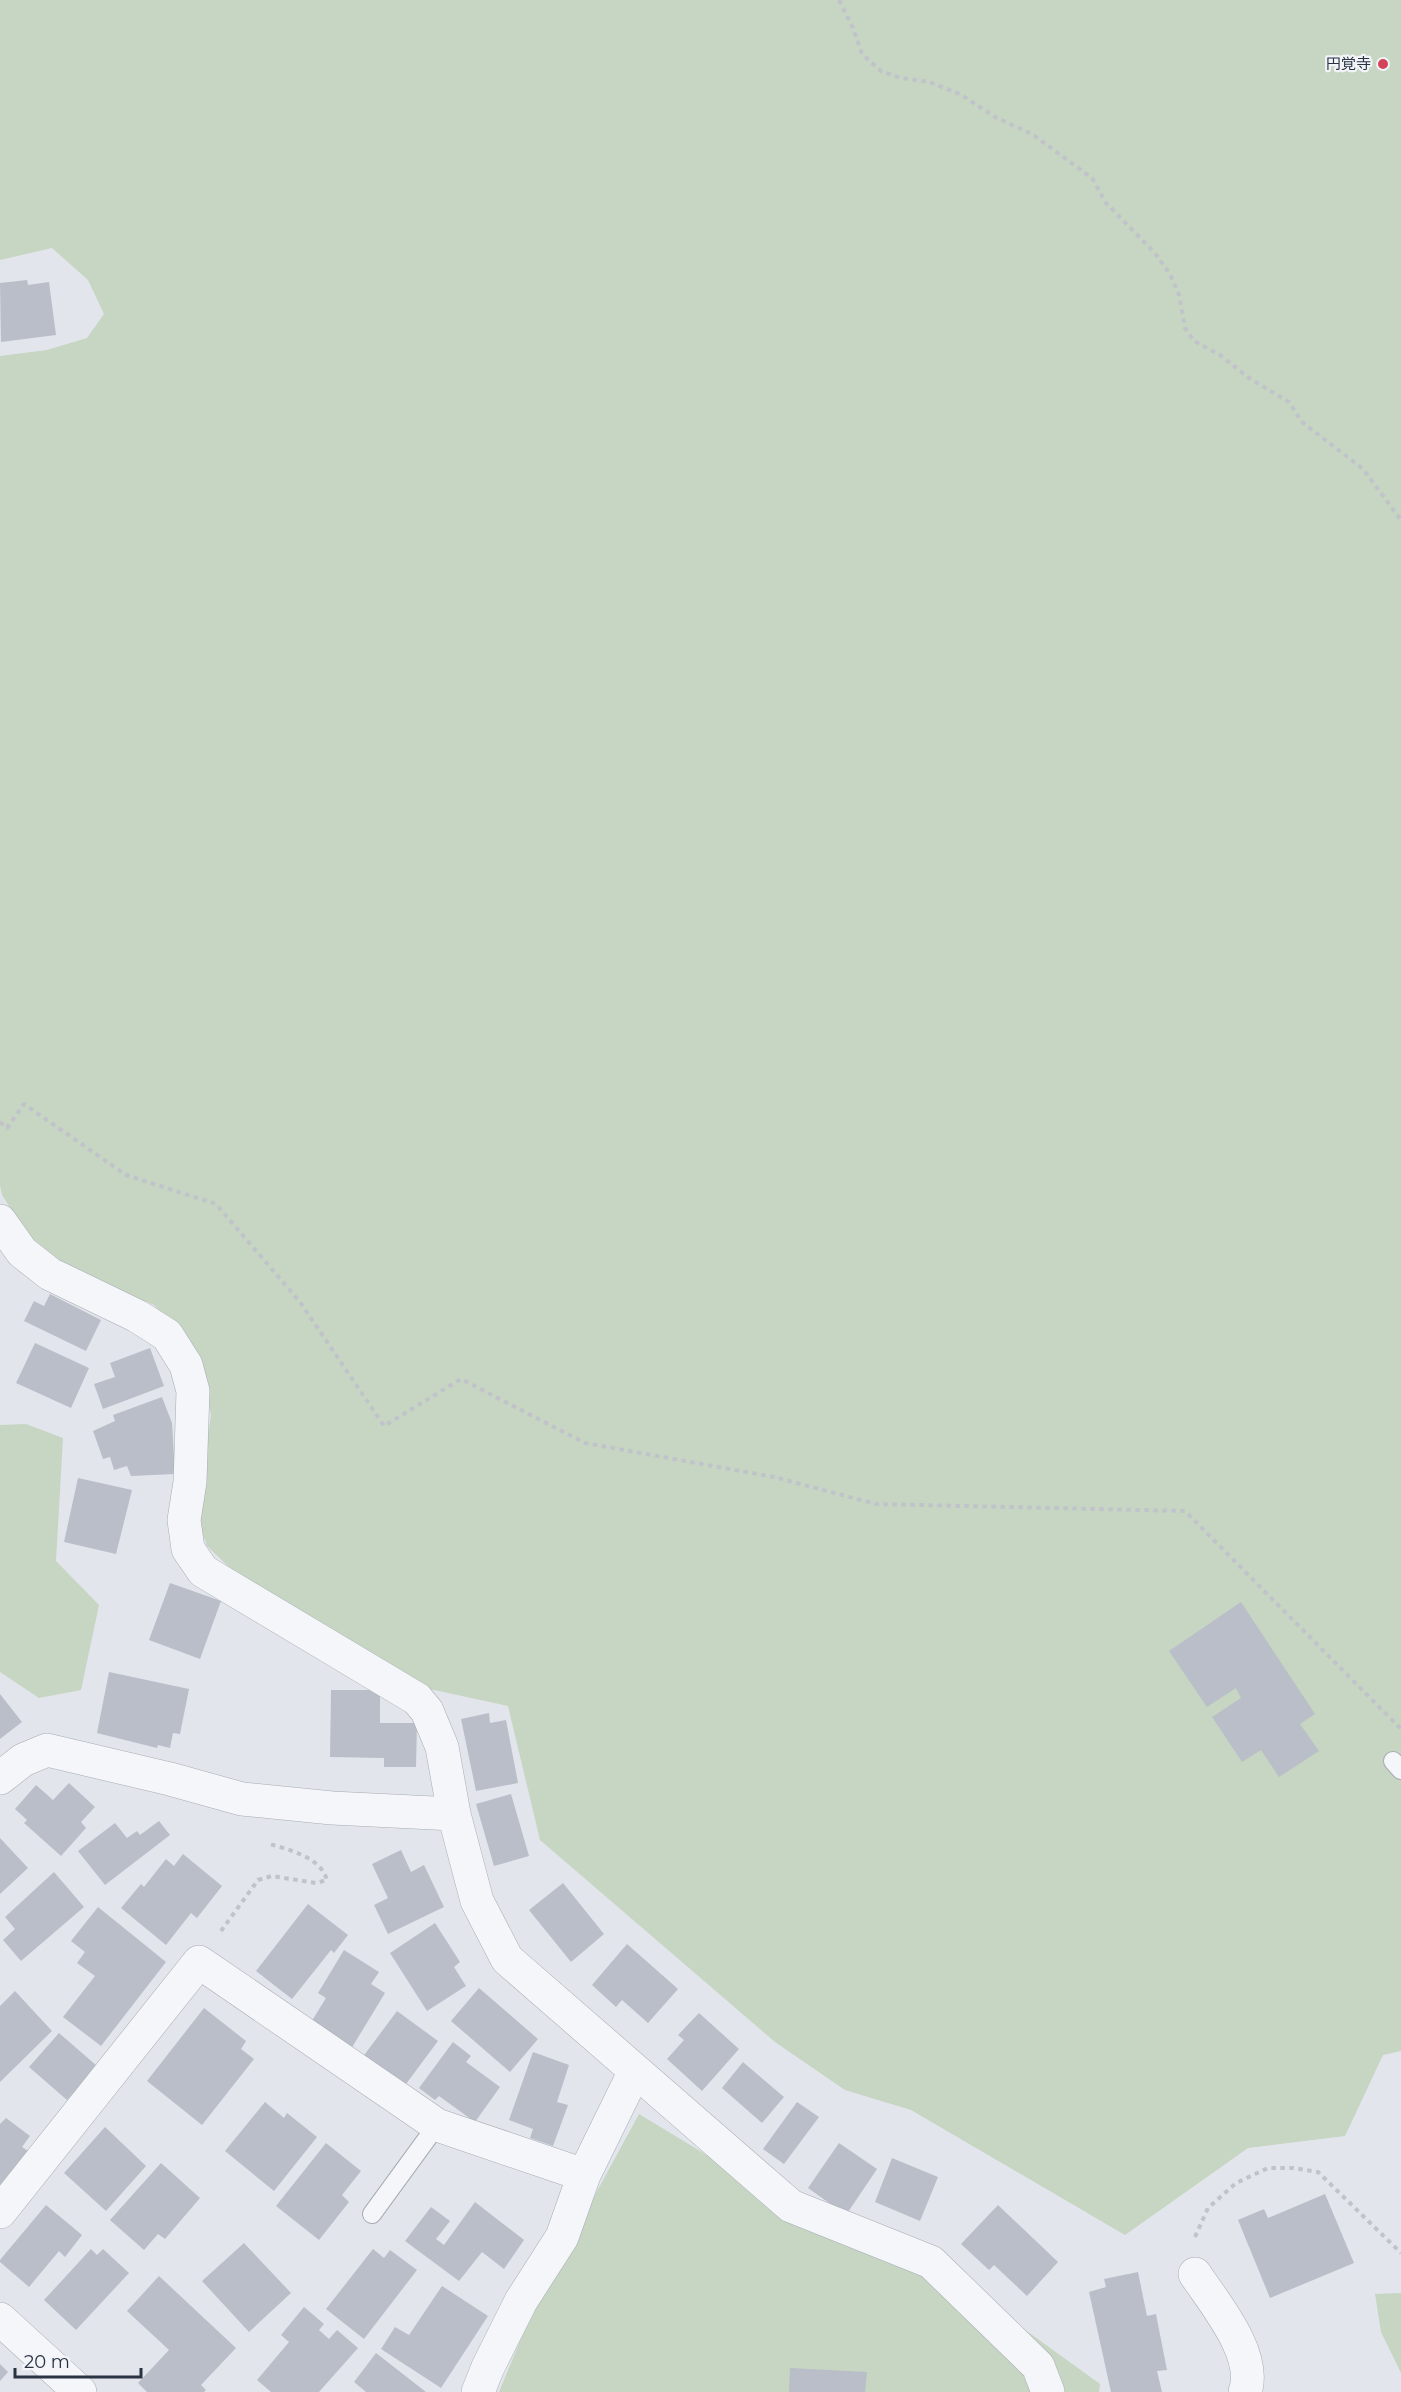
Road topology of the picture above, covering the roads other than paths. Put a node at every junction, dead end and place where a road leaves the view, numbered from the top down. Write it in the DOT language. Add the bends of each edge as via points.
graph roads {
  1 [pos="0,1221"];
  2 [pos="0,1778"];
  3 [pos="454,1814"];
  4 [pos="635,2071"];
  5 [pos="437,2125"];
  6 [pos="584,2175"];
  7 [pos="0,2212"];
  8 [pos="372,2214"];
  9 [pos="1196,2274"];
  10 [pos="0,2319"];
  11 [pos="80,2392"];
  12 [pos="478,2392"];
  13 [pos="1048,2392"];
  14 [pos="1245,2392"];
  1 -- 3 [label="street" via="22,1252 50,1274 167,1335 186,1365 193,1391 190,1482 184,1520 188,1549 203,1571 417,1699 427,1711 442,1747"];
  2 -- 3 [label="street" via="23,1760 47,1750 242,1799"];
  3 -- 4 [label="street" via="477,1902 507,1959"];
  4 -- 6 [label="street"];
  4 -- 13 [label="street" via="791,2206 931,2262 1038,2366"];
  5 -- 6 [label="street"];
  5 -- 7 [label="street" via="199,1962"];
  5 -- 8 [label="lane"];
  6 -- 12 [label="street" via="562,2237 521,2301"];
  9 -- 14 [label="street" via="1242,2347 1248,2382"];
  10 -- 11 [label="street"];
}
